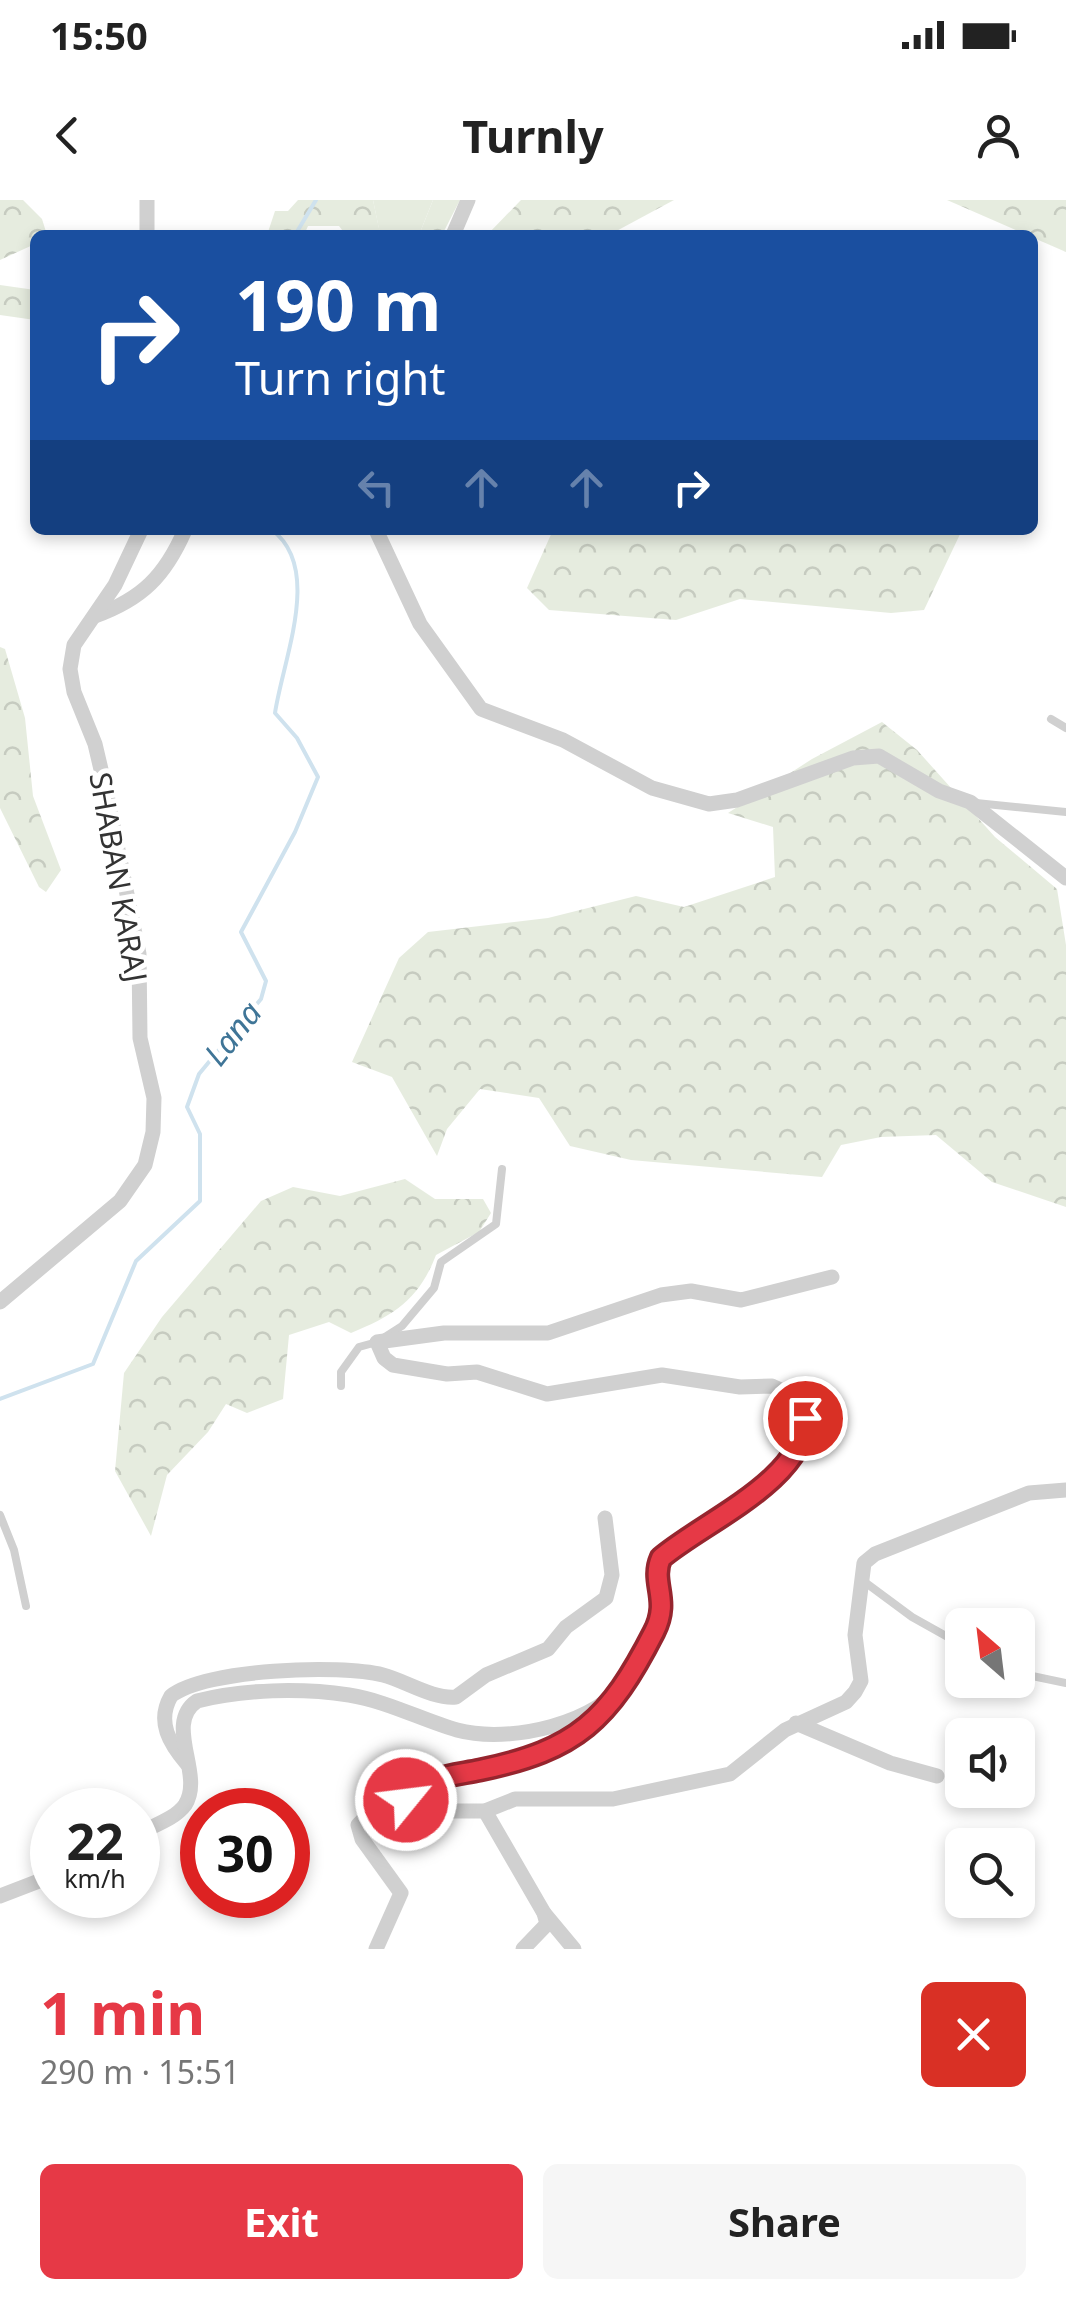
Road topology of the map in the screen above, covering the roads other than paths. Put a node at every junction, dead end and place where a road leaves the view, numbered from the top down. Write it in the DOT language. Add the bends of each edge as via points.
graph roads {
  1 [pos="146,200"];
  2 [pos="468,200"];
  3 [pos="147,230"];
  4 [pos="455,230"];
  5 [pos="139,535"];
  6 [pos="183,535"];
  7 [pos="378,535"];
  8 [pos="93,616"];
  9 [pos="1052,719"];
  10 [pos="1066,728"];
  11 [pos="970,802"];
  12 [pos="1066,812"];
  13 [pos="1066,878"];
  14 [pos="502,1169"];
  15 [pos="832,1278"];
  16 [pos="0,1302"];
  17 [pos="377,1342"];
  18 [pos="342,1386"];
  19 [pos="1066,1490"];
  20 [pos="0,1515"];
  21 [pos="606,1518"];
  22 [pos="859,1578"];
  23 [pos="26,1606"];
  24 [pos="945,1635"];
  25 [pos="1035,1677"];
  26 [pos="1066,1683"];
  27 [pos="603,1709"];
  28 [pos="796,1723"];
  29 [pos="189,1766"];
  30 [pos="937,1776"];
  31 [pos="411,1790"];
  32 [pos="485,1811"];
  33 [pos="160,1820"];
  34 [pos="30,1884"];
  35 [pos="0,1896"];
  36 [pos="544,1913"];
  37 [pos="376,1949"];
  38 [pos="522,1949"];
  39 [pos="574,1949"];
  1 -- 3 [label="street"];
  2 -- 4 [label="street"];
  5 -- 8 [label="street, SHABAN KARAJ"];
  6 -- 8 [label="street" via="150,588 130,604"];
  7 -- 11 [label="street" via="420,624 481,710 563,740 652,788 710,804 737,800 868,755"];
  8 -- 16 [label="street, SHABAN KARAJ" via="74,645 70,668 103,778 139,954 140,1038 154,1098 153,1132 144,1165 120,1201"];
  9 -- 10 [label="lane"];
  11 -- 12 [label="lane"];
  11 -- 13 [label="street"];
  14 -- 17 [label="lane" via="496,1224 441,1262 426,1300"];
  15 -- 17 [label="street" via="740,1300 691,1291 661,1296 548,1333 444,1333"];
  17 -- 18 [label="lane" via="358,1347 348,1359"];
  17 -- 27 [label="street" via="393,1365 477,1372 547,1394 662,1375 784,1388 800,1399 805,1426 776,1476 661,1558 660,1618 627,1682"];
  19 -- 22 [label="street" via="1029,1493 875,1554"];
  20 -- 23 [label="lane"];
  21 -- 29 [label="street" via="612,1575 606,1598 548,1649 486,1674 456,1697 349,1669 190,1684 171,1696 164,1720"];
  22 -- 24 [label="lane"];
  22 -- 28 [label="street" via="855,1635 861,1681 846,1702"];
  25 -- 26 [label="lane"];
  27 -- 29 [label="street" via="496,1735 455,1730 350,1695 229,1694 197,1701 184,1715"];
  27 -- 31 [label="street" via="568,1744"];
  28 -- 30 [label="street"];
  28 -- 32 [label="street" via="730,1774 613,1799 515,1799"];
  29 -- 33 [label="street" via="184,1805"];
  31 -- 32 [label="street" via="406,1800 420,1811"];
  31 -- 37 [label="street" via="404,1782 396,1786 358,1825 402,1893"];
  32 -- 36 [label="street"];
  34 -- 35 [label="street"];
  36 -- 38 [label="street" via="547,1924"];
  36 -- 39 [label="street"];
}
